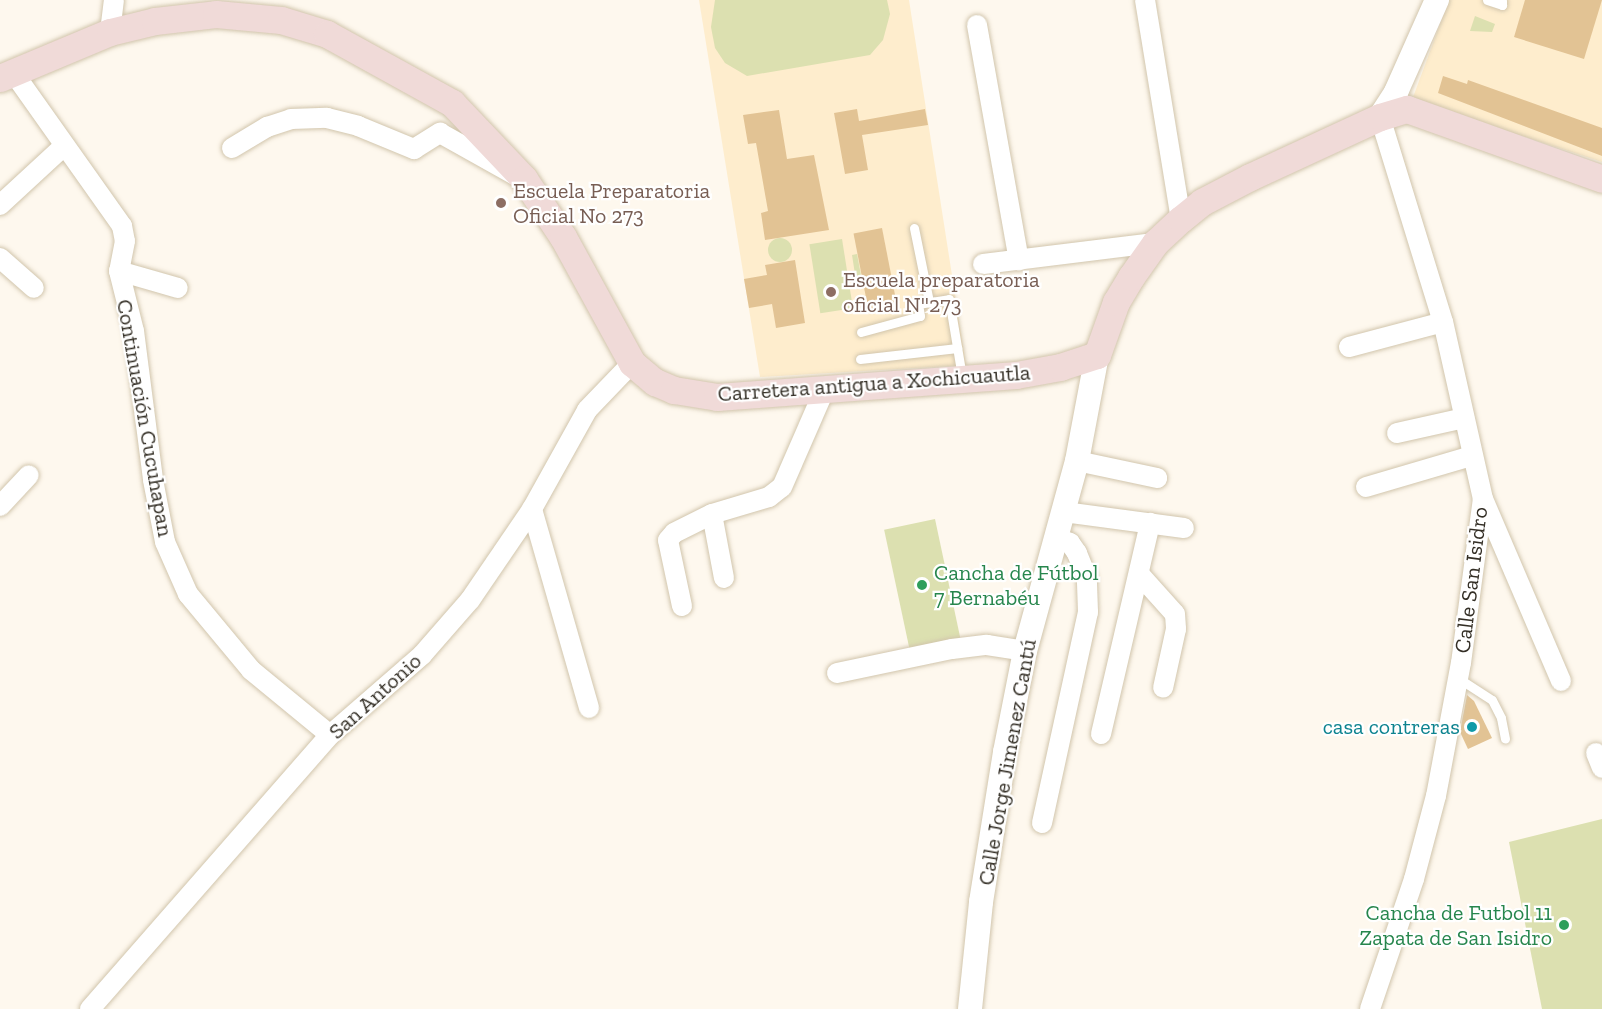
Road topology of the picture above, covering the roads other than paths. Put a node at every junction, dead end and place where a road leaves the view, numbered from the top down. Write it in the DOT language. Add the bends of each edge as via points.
graph roads {
  1 [pos="114,0"];
  2 [pos="1145,0"];
  3 [pos="1437,0"];
  4 [pos="1487,0"];
  5 [pos="1502,0"];
  6 [pos="977,25"];
  7 [pos="110,32"];
  8 [pos="7,75"];
  9 [pos="1380,117"];
  10 [pos="64,146"];
  11 [pos="232,148"];
  12 [pos="524,178"];
  13 [pos="1602,179"];
  14 [pos="0,205"];
  15 [pos="1181,219"];
  16 [pos="914,228"];
  17 [pos="1155,243"];
  18 [pos="0,258"];
  19 [pos="1019,260"];
  20 [pos="983,264"];
  21 [pos="119,271"];
  22 [pos="34,288"];
  23 [pos="178,288"];
  24 [pos="929,302"];
  25 [pos="1443,322"];
  26 [pos="861,332"];
  27 [pos="1349,347"];
  28 [pos="957,348"];
  29 [pos="1097,355"];
  30 [pos="861,359"];
  31 [pos="632,363"];
  32 [pos="962,379"];
  33 [pos="824,391"];
  34 [pos="1464,418"];
  35 [pos="1397,433"];
  36 [pos="1471,456"];
  37 [pos="1077,461"];
  38 [pos="29,475"];
  39 [pos="1157,478"];
  40 [pos="1365,487"];
  41 [pos="1483,499"];
  42 [pos="0,506"];
  43 [pos="532,509"];
  44 [pos="1064,512"];
  45 [pos="712,514"];
  46 [pos="1150,524"];
  47 [pos="1184,528"];
  48 [pos="1056,538"];
  49 [pos="1140,575"];
  50 [pos="724,578"];
  51 [pos="682,606"];
  52 [pos="1025,651"];
  53 [pos="837,673"];
  54 [pos="1458,678"];
  55 [pos="1561,681"];
  56 [pos="1163,688"];
  57 [pos="588,708"];
  58 [pos="1101,734"];
  59 [pos="330,735"];
  60 [pos="1505,739"];
  61 [pos="1042,823"];
  62 [pos="95,1007"];
  63 [pos="970,1009"];
  64 [pos="1370,1009"];
  1 -- 7 [label="street"];
  2 -- 15 [label="street"];
  3 -- 9 [label="street" via="1396,92"];
  4 -- 5 [label="lane" via="1502,5"];
  6 -- 19 [label="street"];
  7 -- 8 [label="main road, Carretera antigua a Xochicuautla"];
  7 -- 12 [label="main road, Carretera antigua a Xochicuautla" via="155,21 216,15 281,20 327,34 452,103"];
  8 -- 10 [label="street, Continuación Cucuhapan"];
  9 -- 13 [label="main road, Calle Jorge Jimenez Cantú" via="1407,109"];
  9 -- 15 [label="main road, Calle Jorge Jimenez Cantú" via="1250,177 1203,202"];
  9 -- 25 [label="street, Calle San Isidro"];
  10 -- 14 [label="street"];
  10 -- 21 [label="street, Continuación Cucuhapan" via="122,226 125,241"];
  11 -- 12 [label="street" via="267,127 291,119 327,118 414,149 440,133 496,167"];
  12 -- 31 [label="main road, Carretera antigua a Xochicuautla" via="563,237"];
  15 -- 17 [label="main road, Calle Jorge Jimenez Cantú"];
  16 -- 24 [label="lane"];
  17 -- 19 [label="street"];
  17 -- 29 [label="main road, Calle Jorge Jimenez Cantú" via="1116,302"];
  18 -- 22 [label="street"];
  19 -- 20 [label="street"];
  21 -- 23 [label="street"];
  21 -- 59 [label="street, Continuación Cucuhapan" via="134,331 165,542 188,594 250,670"];
  24 -- 26 [label="lane" via="918,304 920,316"];
  24 -- 28 [label="lane" via="949,299"];
  25 -- 27 [label="street"];
  25 -- 34 [label="street, Calle San Isidro"];
  28 -- 30 [label="lane"];
  28 -- 32 [label="lane"];
  29 -- 32 [label="main road, Carretera antigua a Xochicuautla" via="1049,369"];
  29 -- 37 [label="street, Calle Jorge Jimenez Cantú"];
  31 -- 33 [label="main road, Carretera antigua a Xochicuautla" via="655,382 694,394"];
  31 -- 43 [label="street, San Antonio" via="587,410"];
  32 -- 33 [label="main road, Carretera antigua a Xochicuautla"];
  33 -- 45 [label="street" via="782,487 770,497"];
  34 -- 35 [label="street"];
  34 -- 36 [label="street, Calle San Isidro"];
  36 -- 40 [label="street"];
  36 -- 41 [label="street, Calle San Isidro"];
  37 -- 39 [label="street"];
  37 -- 44 [label="street, Calle Jorge Jimenez Cantú"];
  38 -- 42 [label="street"];
  41 -- 54 [label="street, Calle San Isidro"];
  41 -- 55 [label="street"];
  43 -- 57 [label="street"];
  43 -- 59 [label="street, San Antonio" via="470,600 422,655"];
  44 -- 46 [label="street"];
  44 -- 48 [label="street, Calle Jorge Jimenez Cantú"];
  45 -- 50 [label="street"];
  45 -- 51 [label="street" via="668,540"];
  46 -- 47 [label="street"];
  46 -- 49 [label="street"];
  48 -- 52 [label="street, Calle Jorge Jimenez Cantú"];
  48 -- 61 [label="street" via="1070,543 1088,578 1088,612"];
  49 -- 56 [label="street" via="1175,614 1176,629"];
  49 -- 58 [label="street"];
  52 -- 53 [label="street" via="987,645 952,649"];
  52 -- 63 [label="street, Calle Jorge Jimenez Cantú" via="981,902"];
  54 -- 60 [label="lane" via="1492,700 1502,718"];
  54 -- 64 [label="street, Calle San Isidro" via="1436,796 1414,879"];
  59 -- 62 [label="street, San Antonio"];
}
